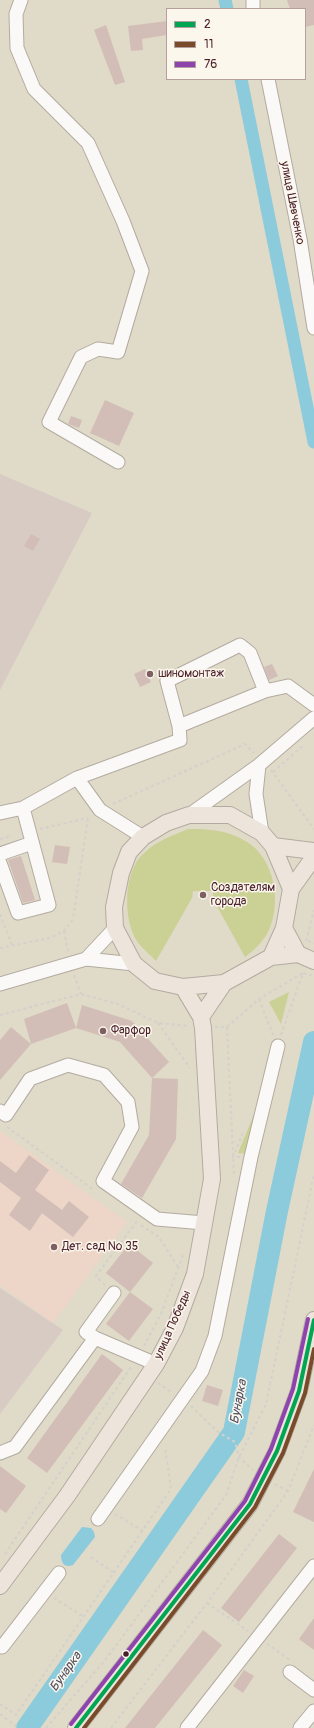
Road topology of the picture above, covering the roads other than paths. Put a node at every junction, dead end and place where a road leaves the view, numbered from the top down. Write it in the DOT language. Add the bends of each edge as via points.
graph roads {
  1 [pos="21,0"];
  2 [pos="268,80"];
  3 [pos="314,326"];
  4 [pos="118,462"];
  5 [pos="265,691"];
  6 [pos="314,705"];
  7 [pos="314,718"];
  8 [pos="179,726"];
  9 [pos="259,765"];
  10 [pos="77,778"];
  11 [pos="23,808"];
  12 [pos="0,813"];
  13 [pos="190,815"];
  14 [pos="262,834"];
  15 [pos="31,837"];
  16 [pos="143,837"];
  17 [pos="273,846"];
  18 [pos="314,852"];
  19 [pos="0,854"];
  20 [pos="314,857"];
  21 [pos="0,863"];
  22 [pos="291,889"];
  23 [pos="115,928"];
  24 [pos="284,928"];
  25 [pos="302,947"];
  26 [pos="271,957"];
  27 [pos="86,959"];
  28 [pos="314,961"];
  29 [pos="134,964"];
  30 [pos="224,983"];
  31 [pos="1,987"];
  32 [pos="183,987"];
  33 [pos="202,1022"];
  34 [pos="278,1046"];
  35 [pos="0,1111"];
  36 [pos="204,1223"];
  37 [pos="114,1293"];
  38 [pos="314,1320"];
  39 [pos="95,1338"];
  40 [pos="156,1364"];
  41 [pos="0,1453"];
  42 [pos="98,1519"];
  43 [pos="314,1566"];
  44 [pos="59,1574"];
  45 [pos="0,1586"];
  46 [pos="2,1647"];
  47 [pos="290,1672"];
  48 [pos="314,1690"];
  49 [pos="314,1711"];
  50 [pos="76,1728"];
  51 [pos="187,1728"];
  52 [pos="300,1728"];
  1 -- 4 [label="street" via="16,14 17,48 34,89 88,143 142,271 118,352 98,349 81,357 49,422"];
  2 -- 3 [label="street, улица Шевченко" via="300,239"];
  5 -- 6 [label="street" via="288,686"];
  5 -- 8 [label="street"];
  5 -- 8 [label="street" via="250,653 240,646 167,681"];
  7 -- 9 [label="street"];
  8 -- 10 [label="street" via="180,740"];
  9 -- 13 [label="street"];
  9 -- 14 [label="street" via="256,794"];
  10 -- 11 [label="street"];
  10 -- 16 [label="street" via="100,810"];
  11 -- 12 [label="street"];
  11 -- 15 [label="street"];
  13 -- 14 [label="main road" via="230,815"];
  13 -- 16 [label="main road" via="166,823"];
  14 -- 17 [label="main road"];
  15 -- 19 [label="street"];
  15 -- 21 [label="street" via="49,905 18,913"];
  16 -- 23 [label="main road" via="129,852 121,873 114,907"];
  17 -- 18 [label="main road"];
  17 -- 22 [label="main road"];
  20 -- 22 [label="main road"];
  22 -- 24 [label="main road"];
  23 -- 27 [label="street"];
  23 -- 29 [label="main road"];
  24 -- 25 [label="main road"];
  24 -- 26 [label="main road"];
  25 -- 26 [label="main road"];
  25 -- 28 [label="main road"];
  26 -- 30 [label="main road"];
  27 -- 29 [label="street"];
  27 -- 31 [label="street"];
  29 -- 32 [label="main road" via="155,981"];
  30 -- 32 [label="main road"];
  30 -- 33 [label="main road"];
  32 -- 33 [label="main road"];
  33 -- 36 [label="main road, улица Победы" via="212,1179"];
  34 -- 42 [label="street" via="251,1157 215,1336 202,1371"];
  35 -- 36 [label="street" via="6,1115 30,1079 68,1065 104,1075 128,1102 132,1127 103,1181 157,1219"];
  36 -- 40 [label="main road, улица Победы" via="195,1274 175,1328"];
  37 -- 39 [label="street" via="86,1332"];
  38 -- 50 [label="main road" via="299,1391 277,1451 250,1504"];
  39 -- 40 [label="street"];
  39 -- 41 [label="street" via="15,1448"];
  40 -- 45 [label="main road, улица Победы" via="67,1496"];
  43 -- 51 [label="street"];
  44 -- 46 [label="street"];
  47 -- 48 [label="street"];
  49 -- 52 [label="street"];
}
